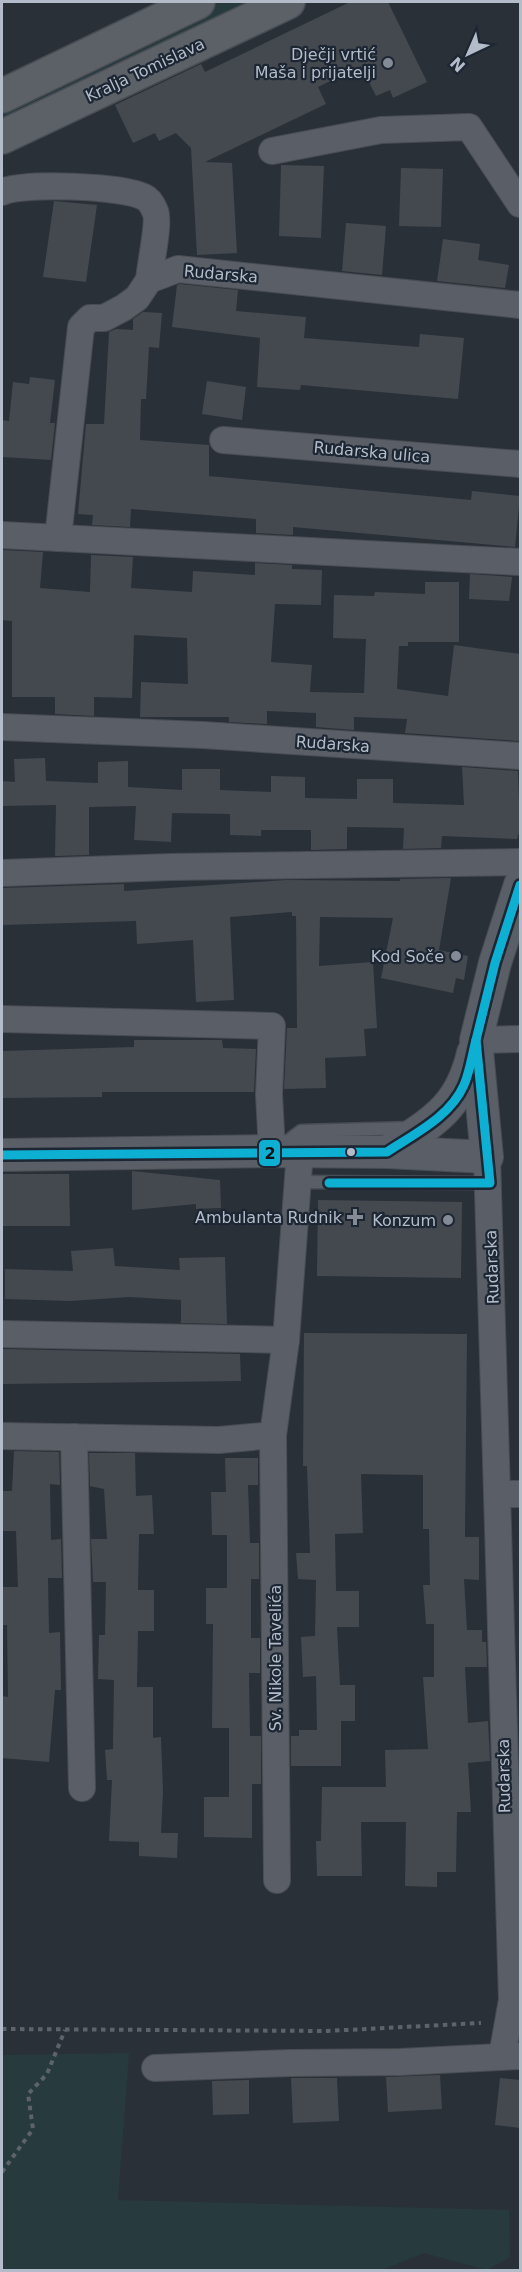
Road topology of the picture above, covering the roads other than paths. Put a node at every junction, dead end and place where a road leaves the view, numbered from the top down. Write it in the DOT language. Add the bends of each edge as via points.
graph roads {
  1 [pos="198,2"];
  2 [pos="288,2"];
  3 [pos="2,96"];
  4 [pos="2,137"];
  5 [pos="272,151"];
  6 [pos="2,192"];
  7 [pos="520,204"];
  8 [pos="149,280"];
  9 [pos="520,305"];
  10 [pos="224,440"];
  11 [pos="520,464"];
  12 [pos="2,535"];
  13 [pos="58,538"];
  14 [pos="520,562"];
  15 [pos="2,727"];
  16 [pos="520,756"];
  17 [pos="520,862"];
  18 [pos="2,873"];
  19 [pos="520,885"];
  20 [pos="2,1019"];
  21 [pos="520,1039"];
  22 [pos="476,1040"];
  23 [pos="432,1122"];
  24 [pos="282,1151"];
  25 [pos="387,1152"];
  26 [pos="2,1155"];
  27 [pos="488,1170"];
  28 [pos="297,1182"];
  29 [pos="2,1334"];
  30 [pos="286,1340"];
  31 [pos="2,1436"];
  32 [pos="273,1436"];
  33 [pos="74,1437"];
  34 [pos="510,1494"];
  35 [pos="82,1788"];
  36 [pos="277,1880"];
  37 [pos="511,2056"];
  38 [pos="155,2068"];
  1 -- 3 [label="main road"];
  2 -- 4 [label="main road, Kralja Tomislava"];
  5 -- 7 [label="street" via="381,130 469,127"];
  6 -- 8 [label="street" via="38,187 127,190 147,198 157,213"];
  8 -- 9 [label="street, Rudarska" via="178,269"];
  8 -- 13 [label="street, Rudarska" via="137,298 123,308 104,318 90,318 81,327"];
  10 -- 11 [label="street, Rudarska ulica"];
  12 -- 13 [label="street"];
  13 -- 14 [label="street"];
  15 -- 16 [label="street, Rudarska" via="203,735"];
  17 -- 18 [label="street"];
  19 -- 22 [label="street, Rudarska"];
  20 -- 24 [label="street" via="272,1026 269,1094"];
  21 -- 22 [label="street"];
  22 -- 23 [label="street" via="459,1094"];
  22 -- 27 [label="street, Rudarska"];
  23 -- 24 [label="lane" via="410,1128 301,1131"];
  23 -- 25 [label="street"];
  24 -- 25 [label="street"];
  24 -- 26 [label="street"];
  24 -- 28 [label="street, Sv. Nikole Tavelića"];
  25 -- 27 [label="street"];
  27 -- 28 [label="lane"];
  27 -- 34 [label="street, Rudarska"];
  28 -- 30 [label="street, Sv. Nikole Tavelića"];
  29 -- 30 [label="street"];
  30 -- 32 [label="street, Sv. Nikole Tavelića"];
  31 -- 33 [label="street"];
  32 -- 33 [label="street" via="219,1440"];
  32 -- 36 [label="street, Sv. Nikole Tavelića"];
  33 -- 35 [label="street"];
  34 -- 37 [label="street, Rudarska" via="507,1898"];
  37 -- 38 [label="street, Rudarska"];
}
